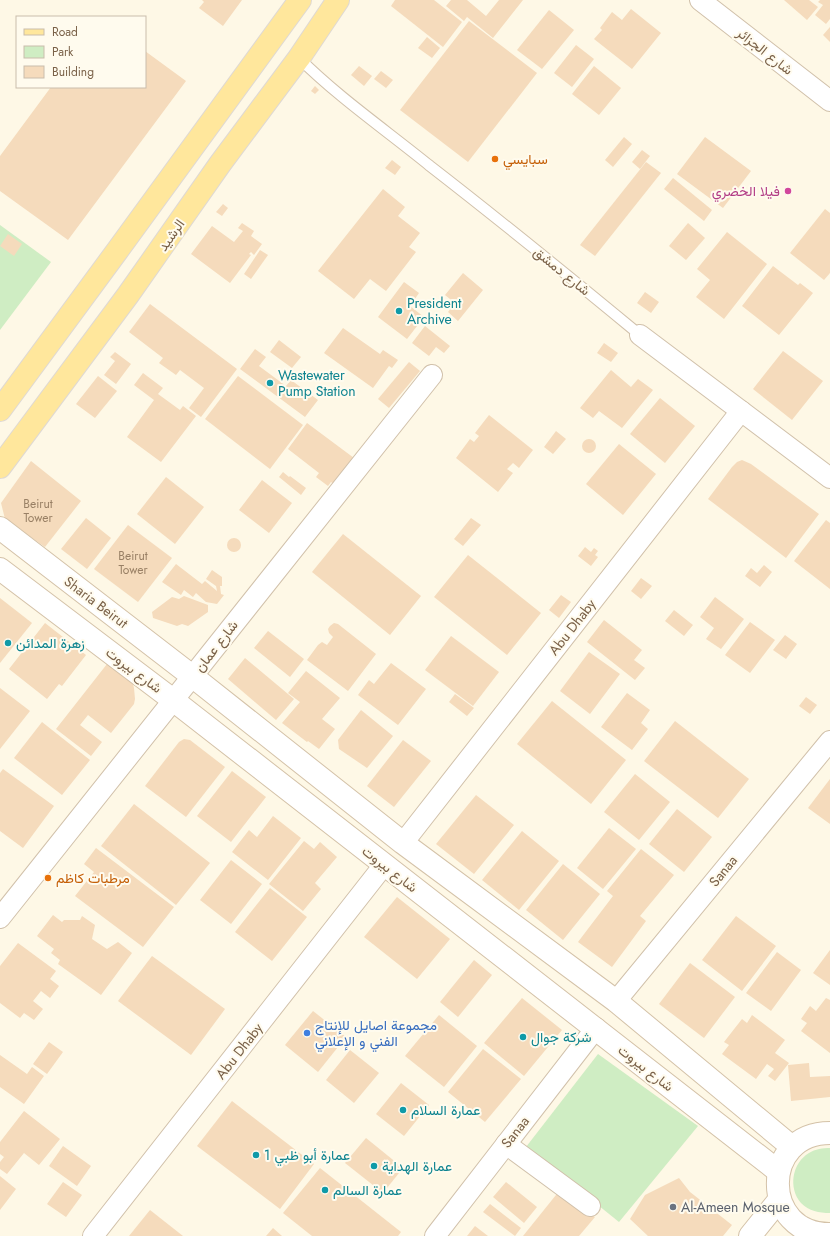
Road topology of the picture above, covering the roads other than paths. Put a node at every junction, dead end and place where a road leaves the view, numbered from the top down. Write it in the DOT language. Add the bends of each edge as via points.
graph roads {
  1 [pos="300,0"];
  2 [pos="338,0"];
  3 [pos="700,0"];
  4 [pos="299,58"];
  5 [pos="830,101"];
  6 [pos="640,335"];
  7 [pos="432,375"];
  8 [pos="0,410"];
  9 [pos="741,411"];
  10 [pos="0,467"];
  11 [pos="830,478"];
  12 [pos="0,528"];
  13 [pos="0,569"];
  14 [pos="192,676"];
  15 [pos="173,700"];
  16 [pos="830,741"];
  17 [pos="403,843"];
  18 [pos="384,865"];
  19 [pos="0,918"];
  20 [pos="616,1001"];
  21 [pos="596,1028"];
  22 [pos="830,1133"];
  23 [pos="506,1144"];
  24 [pos="792,1147"];
  25 [pos="778,1171"];
  26 [pos="779,1200"];
  27 [pos="590,1206"];
  28 [pos="791,1230"];
  29 [pos="830,1234"];
  30 [pos="93,1236"];
  31 [pos="435,1236"];
  32 [pos="750,1236"];
  1 -- 8 [label="main road"];
  2 -- 4 [label="main road, الرشيد"];
  3 -- 5 [label="street, شارع الجزائر"];
  4 -- 6 [label="lane, شارع دمشق" via="346,99 540,252"];
  4 -- 10 [label="main road, الرشيد"];
  6 -- 9 [label="street, شارع دمشق"];
  7 -- 14 [label="street, شارع عمان"];
  9 -- 11 [label="street, شارع دمشق"];
  9 -- 17 [label="street, Abu Dhaby"];
  12 -- 14 [label="main road, Sharia Beirut"];
  13 -- 15 [label="main road, شارع بيروت"];
  14 -- 15 [label="street, شارع عمان"];
  14 -- 17 [label="main road, شارع بيروت"];
  15 -- 18 [label="main road, شارع بيروت"];
  15 -- 19 [label="street, شارع عمان"];
  16 -- 20 [label="street, Sanaa"];
  17 -- 20 [label="main road, شارع بيروت"];
  18 -- 21 [label="main road, شارع بيروت"];
  18 -- 30 [label="street, Abu Dhaby"];
  20 -- 24 [label="main road, شارع بيروت"];
  21 -- 23 [label="street, Sanaa"];
  21 -- 25 [label="main road, شارع بيروت"];
  22 -- 24 [label="main road" via="805,1138"];
  23 -- 27 [label="street"];
  23 -- 31 [label="street, Sanaa"];
  24 -- 25 [label="main road"];
  25 -- 26 [label="main road"];
  26 -- 28 [label="main road"];
  26 -- 32 [label="main road"];
  28 -- 29 [label="main road"];
}
